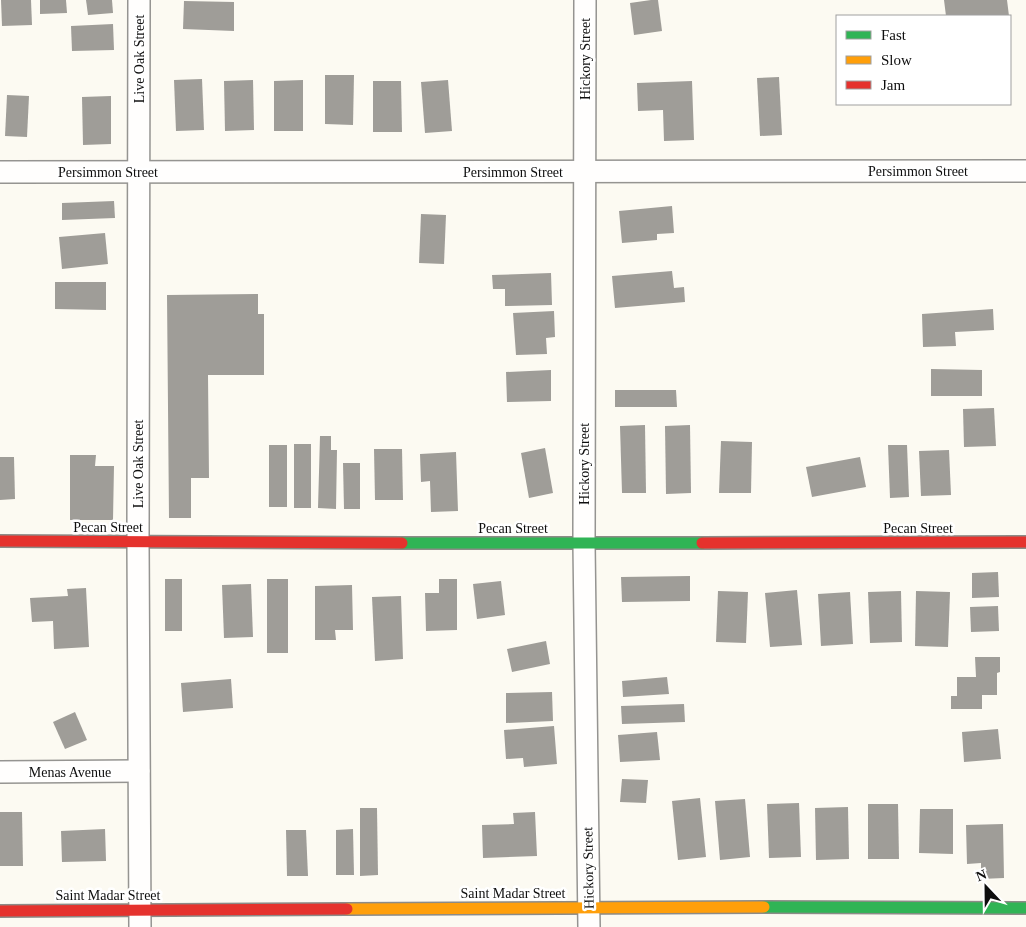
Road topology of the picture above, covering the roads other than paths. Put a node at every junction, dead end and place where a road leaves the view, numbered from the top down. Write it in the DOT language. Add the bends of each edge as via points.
graph roads {
  1 [pos="139,0"];
  2 [pos="585,0"];
  3 [pos="1026,171"];
  4 [pos="0,172"];
  5 [pos="139,172"];
  6 [pos="585,172"];
  7 [pos="0,541"];
  8 [pos="138,542"];
  9 [pos="1026,542"];
  10 [pos="584,544"];
  11 [pos="140,771"];
  12 [pos="0,772"];
  13 [pos="1026,908"];
  14 [pos="0,911"];
  15 [pos="589,917"];
  16 [pos="140,919"];
  1 -- 5 [label="street, Live Oak Street"];
  2 -- 6 [label="street, Hickory Street"];
  3 -- 6 [label="street, Persimmon Street"];
  4 -- 5 [label="street, Persimmon Street"];
  5 -- 6 [label="street, Persimmon Street"];
  5 -- 8 [label="street, Live Oak Street"];
  6 -- 10 [label="street, Hickory Street"];
  7 -- 8 [label="street, Pecan Street"];
  8 -- 10 [label="street, Pecan Street"];
  8 -- 11 [label="street, Live Oak Street"];
  9 -- 10 [label="street, Pecan Street"];
  10 -- 15 [label="street, Hickory Street"];
  11 -- 12 [label="street, Menas Avenue"];
  11 -- 16 [label="street, Live Oak Street"];
  13 -- 15 [label="street, Saint Madar Street"];
  14 -- 16 [label="street, Saint Madar Street"];
  15 -- 16 [label="street, Saint Madar Street"];
}
